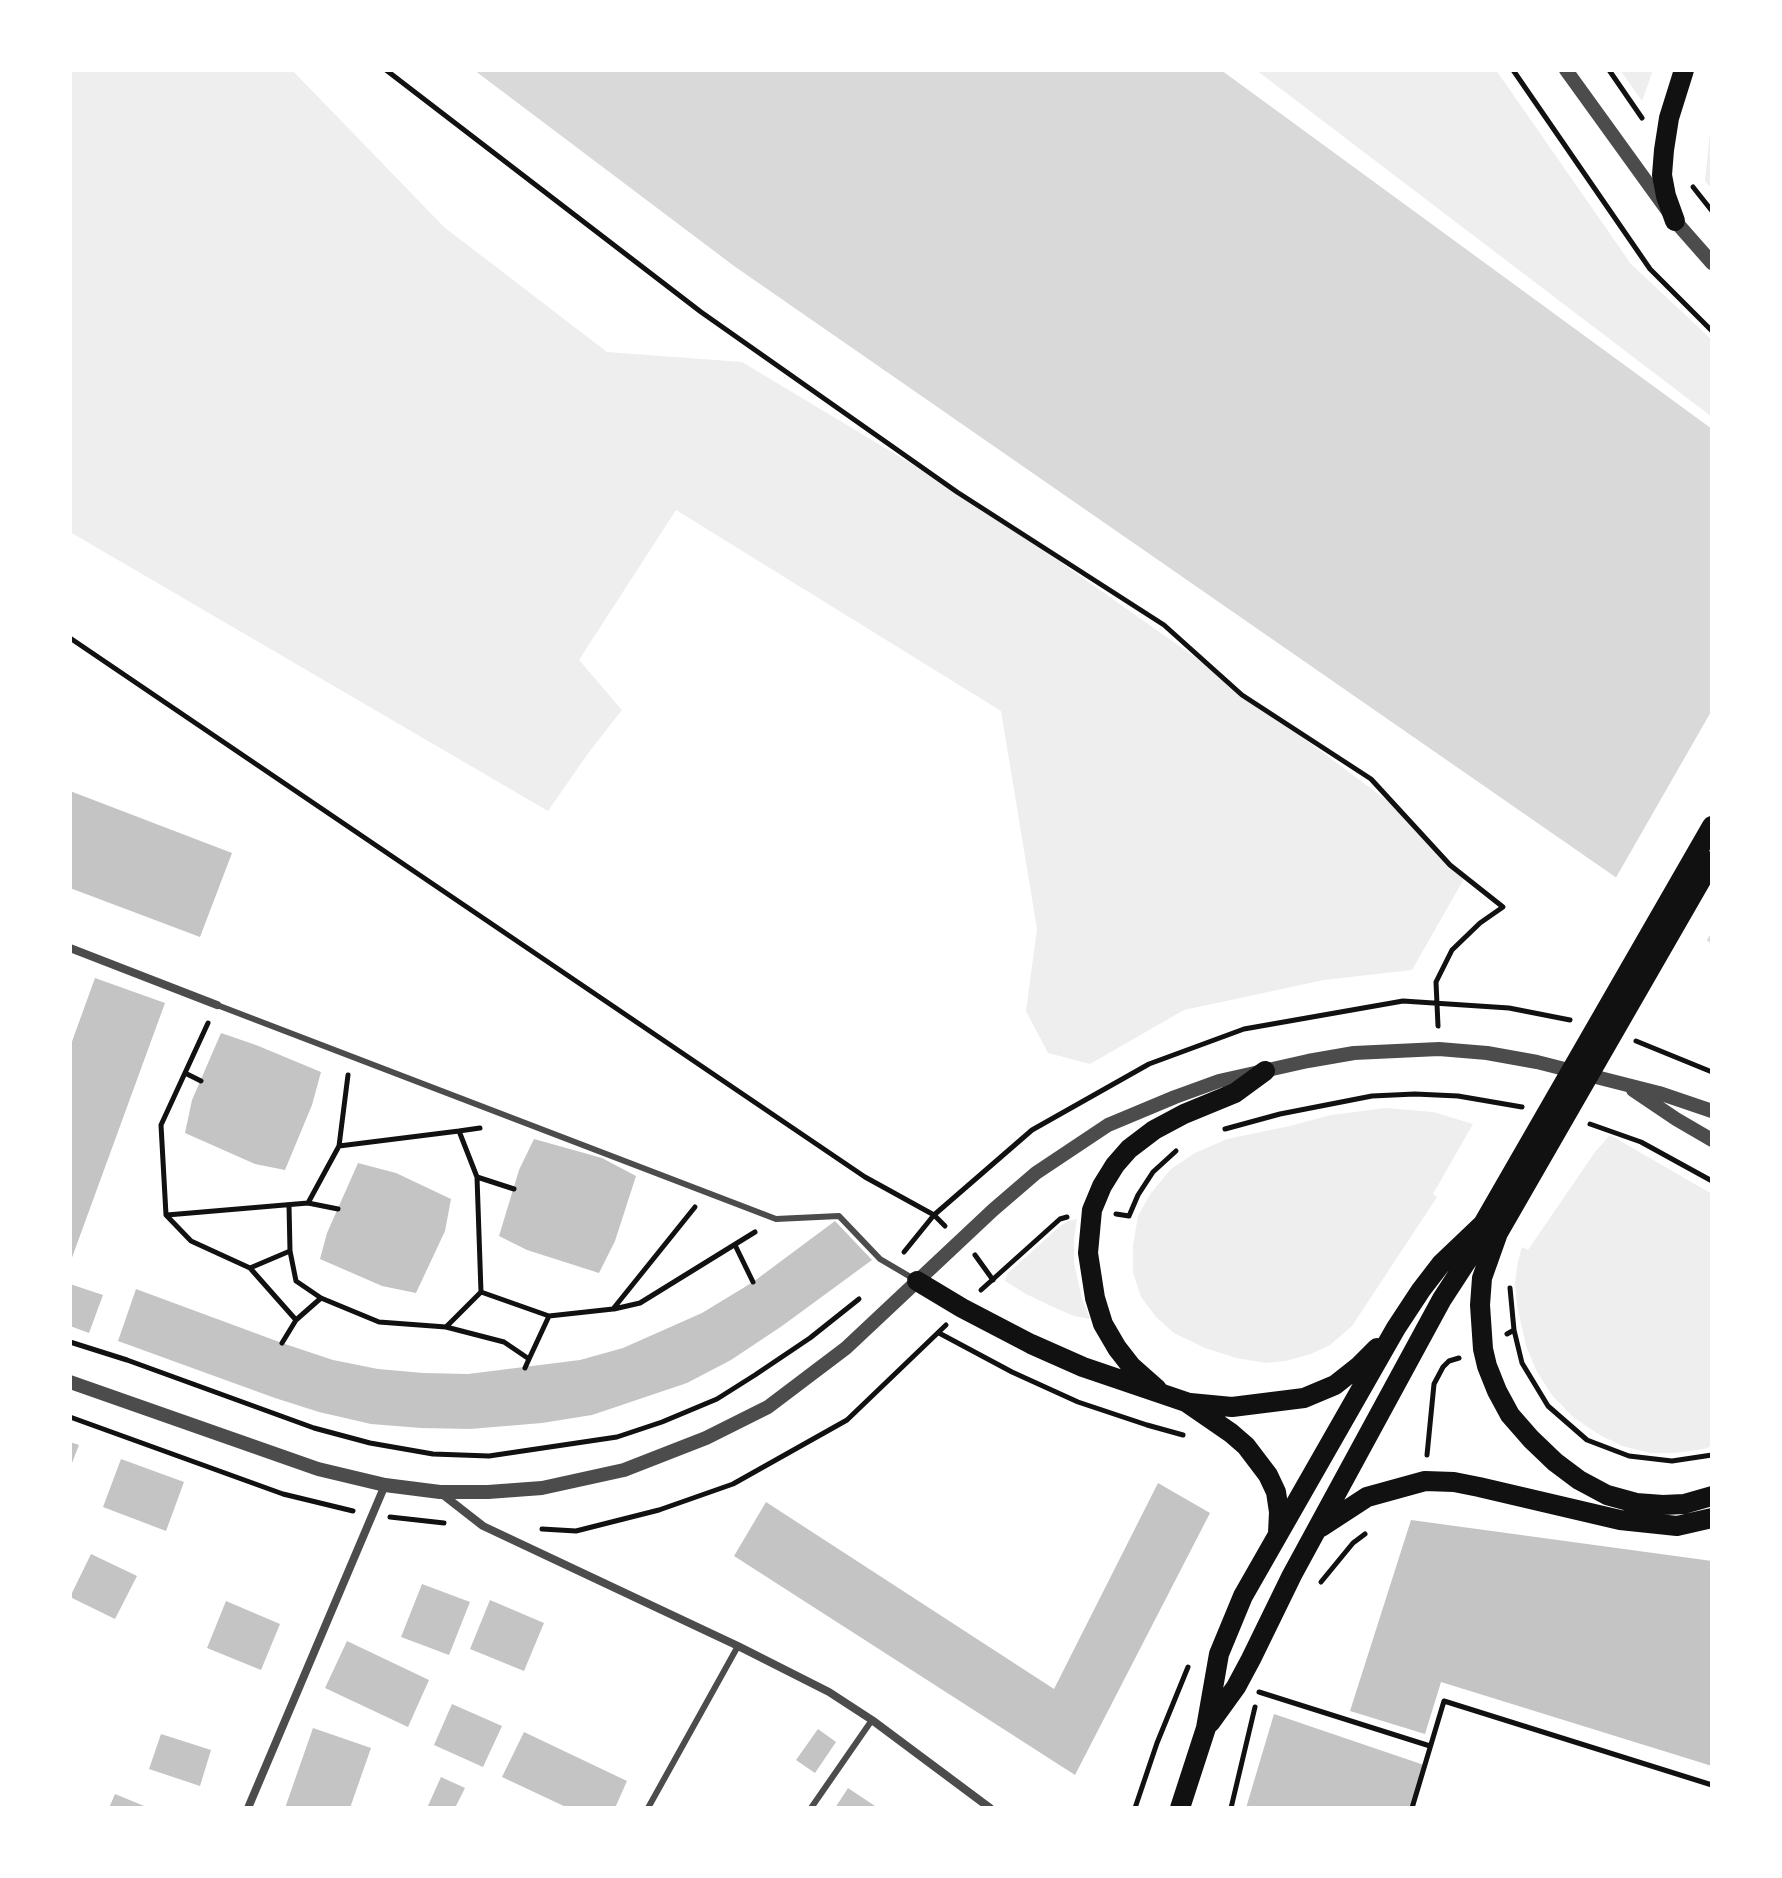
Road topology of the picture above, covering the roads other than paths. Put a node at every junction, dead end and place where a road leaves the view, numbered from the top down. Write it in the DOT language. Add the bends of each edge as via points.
graph roads {
  1 [pos="1566,70"];
  2 [pos="1684,70"];
  3 [pos="1675,221"];
  4 [pos="1712,263"];
  5 [pos="1712,826"];
  6 [pos="1712,861"];
  7 [pos="70,948"];
  8 [pos="217,1005"];
  9 [pos="1265,1071"];
  10 [pos="1627,1085"];
  11 [pos="1712,1111"];
  12 [pos="1712,1140"];
  13 [pos="1491,1228"];
  14 [pos="917,1281"];
  15 [pos="1396,1328"];
  16 [pos="70,1382"];
  17 [pos="1163,1394"];
  18 [pos="1186,1402"];
  19 [pos="385,1485"];
  20 [pos="440,1492"];
  21 [pos="1712,1496"];
  22 [pos="1712,1518"];
  23 [pos="1318,1529"];
  24 [pos="1278,1533"];
  25 [pos="738,1646"];
  26 [pos="872,1720"];
  27 [pos="1206,1728"];
  28 [pos="248,1808"];
  29 [pos="648,1808"];
  30 [pos="811,1808"];
  31 [pos="990,1808"];
  32 [pos="1180,1808"];
  1 -- 3 [label="street"];
  2 -- 3 [label="main road" via="1669,118 1662,175"];
  3 -- 4 [label="street"];
  5 -- 13 [label="main road"];
  6 -- 13 [label="main road"];
  7 -- 8 [label="street"];
  8 -- 14 [label="lane" via="776,1219 839,1216 880,1259"];
  9 -- 10 [label="street" via="1354,1053 1439,1049 1524,1060"];
  9 -- 14 [label="street" via="1219,1081 1108,1125 1036,1173"];
  9 -- 17 [label="main road" via="1235,1093 1184,1114 1129,1149 1092,1210 1088,1253 1103,1324 1131,1366"];
  10 -- 11 [label="street"];
  10 -- 12 [label="street"];
  13 -- 15 [label="main road" via="1441,1264"];
  13 -- 21 [label="main road" via="1480,1330 1487,1366 1510,1415 1555,1462 1607,1495 1663,1505"];
  13 -- 23 [label="main road" via="1442,1299"];
  14 -- 17 [label="main road" via="1031,1344"];
  14 -- 20 [label="street" via="846,1348 768,1407 706,1438 624,1470 542,1488"];
  15 -- 18 [label="main road" via="1335,1385 1304,1398 1232,1407"];
  15 -- 24 [label="main road"];
  16 -- 19 [label="street" via="318,1469"];
  17 -- 18 [label="main road"];
  18 -- 24 [label="main road" via="1246,1446 1268,1475 1276,1492"];
  19 -- 20 [label="street"];
  19 -- 28 [label="street"];
  20 -- 25 [label="street" via="483,1526"];
  22 -- 23 [label="main road" via="1677,1526 1620,1520 1454,1482 1425,1481 1367,1497"];
  23 -- 27 [label="main road" via="1244,1673"];
  24 -- 27 [label="main road" via="1219,1654"];
  25 -- 26 [label="street"];
  25 -- 29 [label="lane"];
  26 -- 30 [label="lane"];
  26 -- 31 [label="street"];
  27 -- 32 [label="main road"];
}
